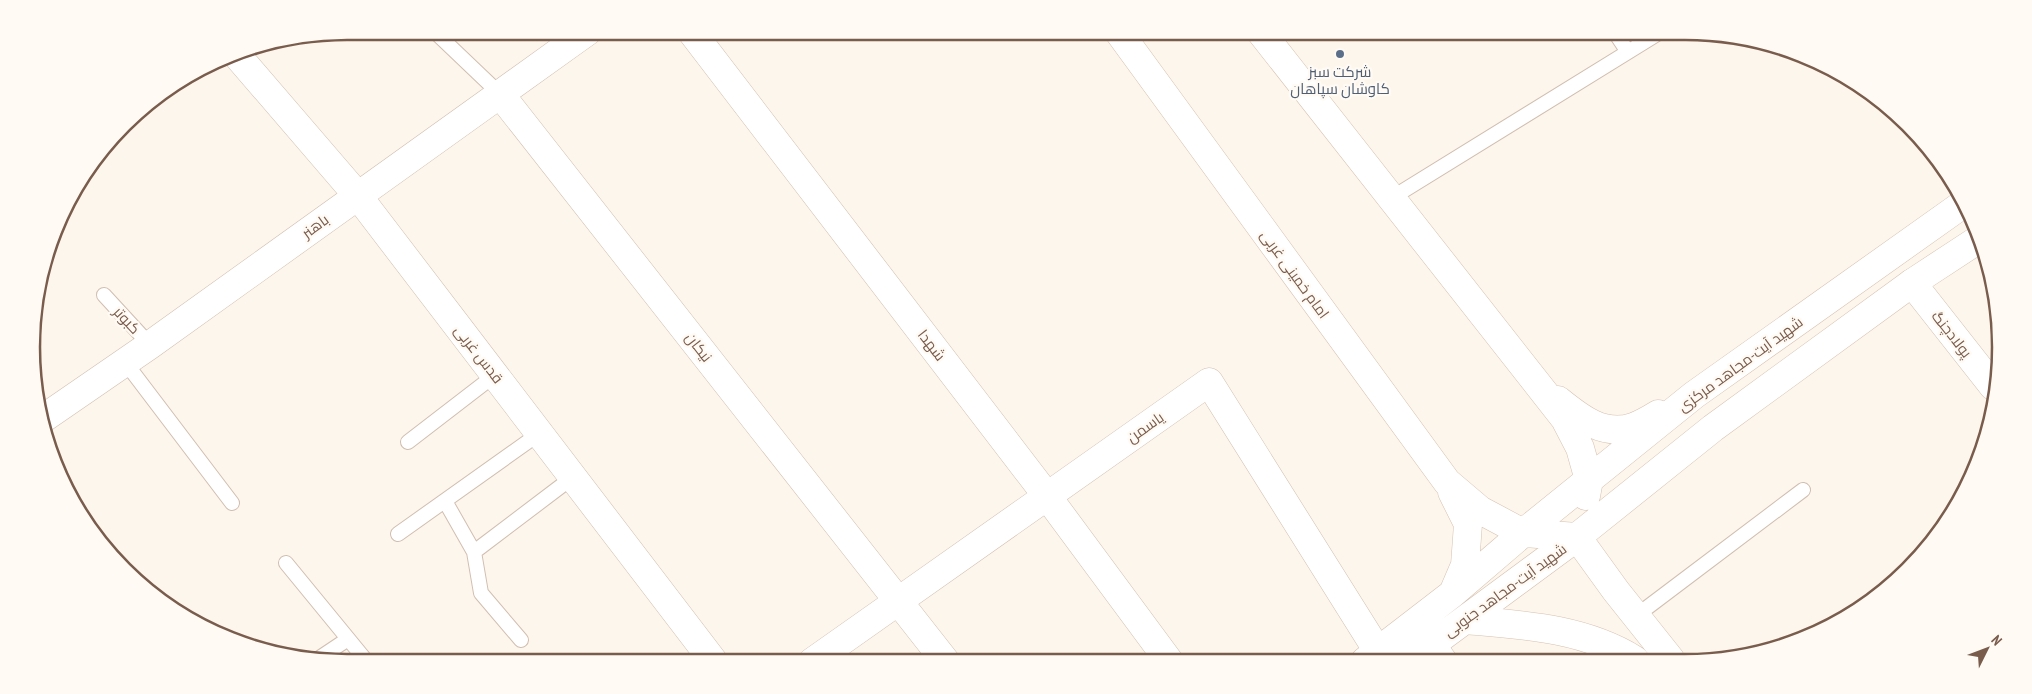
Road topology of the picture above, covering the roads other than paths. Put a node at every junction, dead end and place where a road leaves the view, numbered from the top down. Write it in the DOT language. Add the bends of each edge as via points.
graph roads {
  1 [pos="443,40"];
  2 [pos="575,40"];
  3 [pos="698,40"];
  4 [pos="1125,40"];
  5 [pos="1267,40"];
  6 [pos="1620,40"];
  7 [pos="1647,40"];
  8 [pos="1628,52"];
  9 [pos="240,59"];
  10 [pos="500,94"];
  11 [pos="358,196"];
  12 [pos="1390,199"];
  13 [pos="1958,207"];
  14 [pos="1974,242"];
  15 [pos="1912,283"];
  16 [pos="104,295"];
  17 [pos="150,345"];
  18 [pos="125,362"];
  19 [pos="495,375"];
  20 [pos="1990,382"];
  21 [pos="1542,388"];
  22 [pos="1694,396"];
  23 [pos="48,415"];
  24 [pos="540,433"];
  25 [pos="408,442"];
  26 [pos="574,477"];
  27 [pos="1589,480"];
  28 [pos="1447,482"];
  29 [pos="1804,490"];
  30 [pos="1047,496"];
  31 [pos="445,501"];
  32 [pos="232,503"];
  33 [pos="1523,533"];
  34 [pos="398,534"];
  35 [pos="1577,537"];
  36 [pos="474,552"];
  37 [pos="286,563"];
  38 [pos="1452,594"];
  39 [pos="899,600"];
  40 [pos="1636,616"];
  41 [pos="1465,620"];
  42 [pos="348,639"];
  43 [pos="521,640"];
  44 [pos="327,653"];
  45 [pos="1437,653"];
  46 [pos="360,654"];
  47 [pos="708,654"];
  48 [pos="823,654"];
  49 [pos="940,654"];
  50 [pos="1165,654"];
  51 [pos="1374,654"];
  52 [pos="1381,654"];
  53 [pos="1622,654"];
  54 [pos="1666,654"];
  1 -- 10 [label="lane"];
  2 -- 10 [label="street, باهنر"];
  3 -- 30 [label="street, شهدا"];
  4 -- 28 [label="street, امام خمینی غربی"];
  5 -- 12 [label="street"];
  6 -- 8 [label="lane"];
  7 -- 8 [label="lane"];
  8 -- 12 [label="lane"];
  9 -- 11 [label="street, قدس غربی"];
  10 -- 11 [label="street, باهنر"];
  10 -- 39 [label="street, نیکان"];
  11 -- 17 [label="street, باهنر"];
  11 -- 19 [label="street, قدس غربی"];
  12 -- 21 [label="street"];
  13 -- 22 [label="street, شهید آیت-مجاهد مرکزی"];
  14 -- 15 [label="street"];
  15 -- 20 [label="street, پولادچنگ"];
  15 -- 35 [label="street" via="1712,428"];
  16 -- 17 [label="lane, کبوتر"];
  17 -- 18 [label="street, باهنر"];
  18 -- 23 [label="street, باهنر"];
  18 -- 32 [label="lane"];
  19 -- 24 [label="street, قدس غربی"];
  19 -- 25 [label="lane"];
  21 -- 22 [label="street" via="1582,420 1602,429 1631,428"];
  21 -- 27 [label="street" via="1565,419 1580,448"];
  22 -- 27 [label="street, شهید آیت-مجاهد مرکزی"];
  24 -- 26 [label="street, قدس غربی"];
  24 -- 31 [label="lane"];
  26 -- 36 [label="lane"];
  26 -- 47 [label="street, قدس غربی"];
  27 -- 33 [label="street, شهید آیت-مجاهد مرکزی"];
  27 -- 35 [label="street"];
  28 -- 33 [label="street, امام خمینی غربی" via="1480,510"];
  28 -- 38 [label="street" via="1468,524 1465,565"];
  29 -- 40 [label="lane"];
  30 -- 39 [label="street, یاسمن"];
  30 -- 50 [label="street, شهدا"];
  30 -- 51 [label="street, یاسمن" via="1209,382"];
  31 -- 34 [label="lane"];
  31 -- 36 [label="lane"];
  33 -- 35 [label="street"];
  33 -- 38 [label="street, شهید آیت-مجاهد جنوبی"];
  35 -- 40 [label="street"];
  35 -- 41 [label="street, شهید آیت-مجاهد جنوبی"];
  36 -- 43 [label="lane" via="481,593"];
  37 -- 42 [label="lane"];
  38 -- 52 [label="street, شهید آیت-مجاهد جنوبی"];
  39 -- 48 [label="street, یاسمن"];
  39 -- 49 [label="street, نیکان"];
  40 -- 54 [label="street"];
  41 -- 45 [label="street, شهید آیت-مجاهد جنوبی"];
  41 -- 53 [label="street" via="1535,626 1580,635"];
  42 -- 44 [label="lane"];
  42 -- 46 [label="lane"];
}
